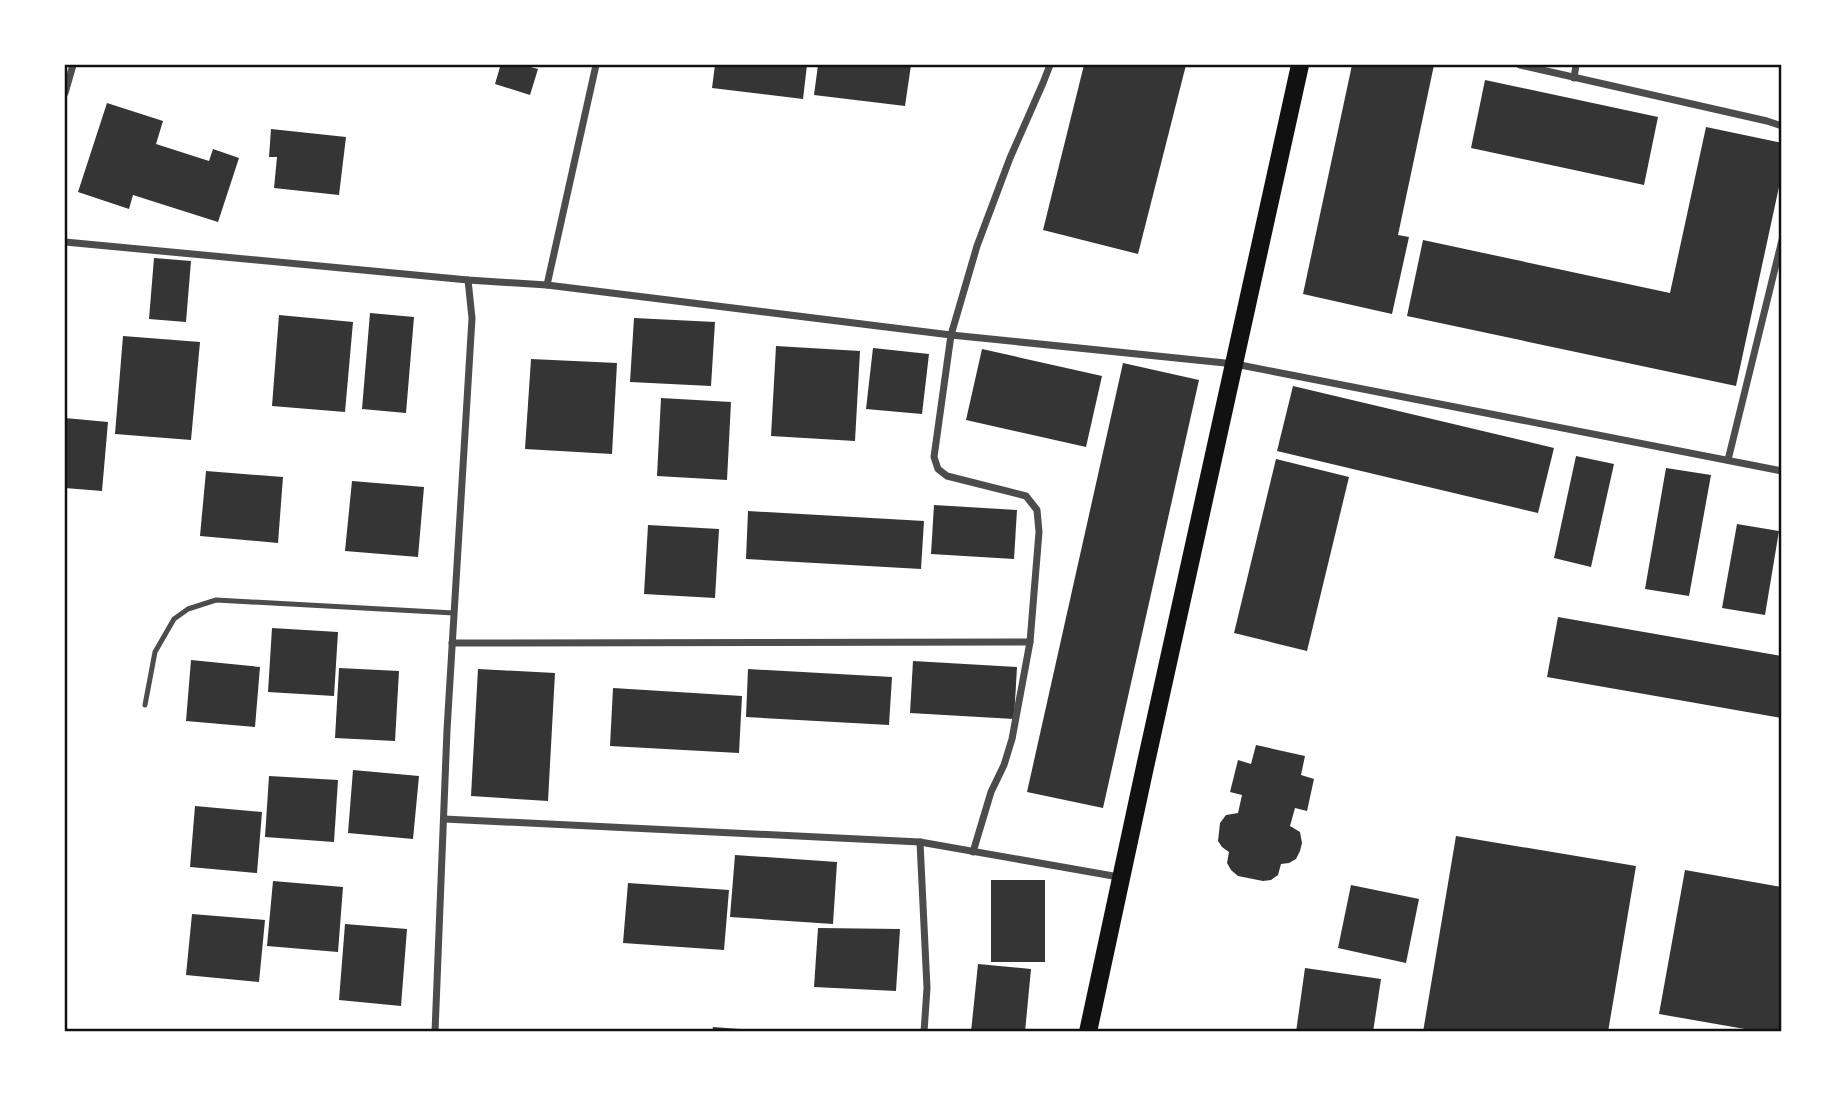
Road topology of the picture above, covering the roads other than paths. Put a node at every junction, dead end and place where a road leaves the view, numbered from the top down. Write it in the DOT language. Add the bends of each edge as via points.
graph roads {
  1 [pos="73,65"];
  2 [pos="596,65"];
  3 [pos="1049,65"];
  4 [pos="1300,65"];
  5 [pos="1520,65"];
  6 [pos="1576,65"];
  7 [pos="1574,78"];
  8 [pos="65,93"];
  9 [pos="1782,126"];
  10 [pos="1782,240"];
  11 [pos="65,242"];
  12 [pos="468,280"];
  13 [pos="547,285"];
  14 [pos="951,335"];
  15 [pos="1235,364"];
  16 [pos="1728,460"];
  17 [pos="1782,471"];
  18 [pos="454,613"];
  19 [pos="1030,642"];
  20 [pos="452,643"];
  21 [pos="145,705"];
  22 [pos="444,819"];
  23 [pos="920,842"];
  24 [pos="973,852"];
  25 [pos="1121,877"];
  26 [pos="435,1032"];
  27 [pos="924,1032"];
  28 [pos="1088,1032"];
  1 -- 8 [label="street"];
  2 -- 13 [label="street"];
  3 -- 14 [label="street" via="977,246"];
  4 -- 15 [label="main road"];
  5 -- 7 [label="street"];
  6 -- 7 [label="street"];
  7 -- 9 [label="street"];
  10 -- 16 [label="street"];
  11 -- 12 [label="street"];
  12 -- 13 [label="street"];
  12 -- 18 [label="street" via="472,318"];
  13 -- 14 [label="street"];
  14 -- 15 [label="street"];
  14 -- 19 [label="street" via="934,457 947,476 1026,496 1037,510"];
  15 -- 16 [label="street"];
  15 -- 25 [label="main road"];
  16 -- 17 [label="street"];
  18 -- 20 [label="street"];
  18 -- 21 [label="lane" via="216,600 174,619 155,652"];
  19 -- 20 [label="street"];
  19 -- 24 [label="street" via="1012,739"];
  20 -- 22 [label="street"];
  22 -- 23 [label="street"];
  22 -- 26 [label="street"];
  23 -- 24 [label="street"];
  23 -- 27 [label="street" via="927,988"];
  24 -- 25 [label="street"];
  25 -- 28 [label="main road"];
}
